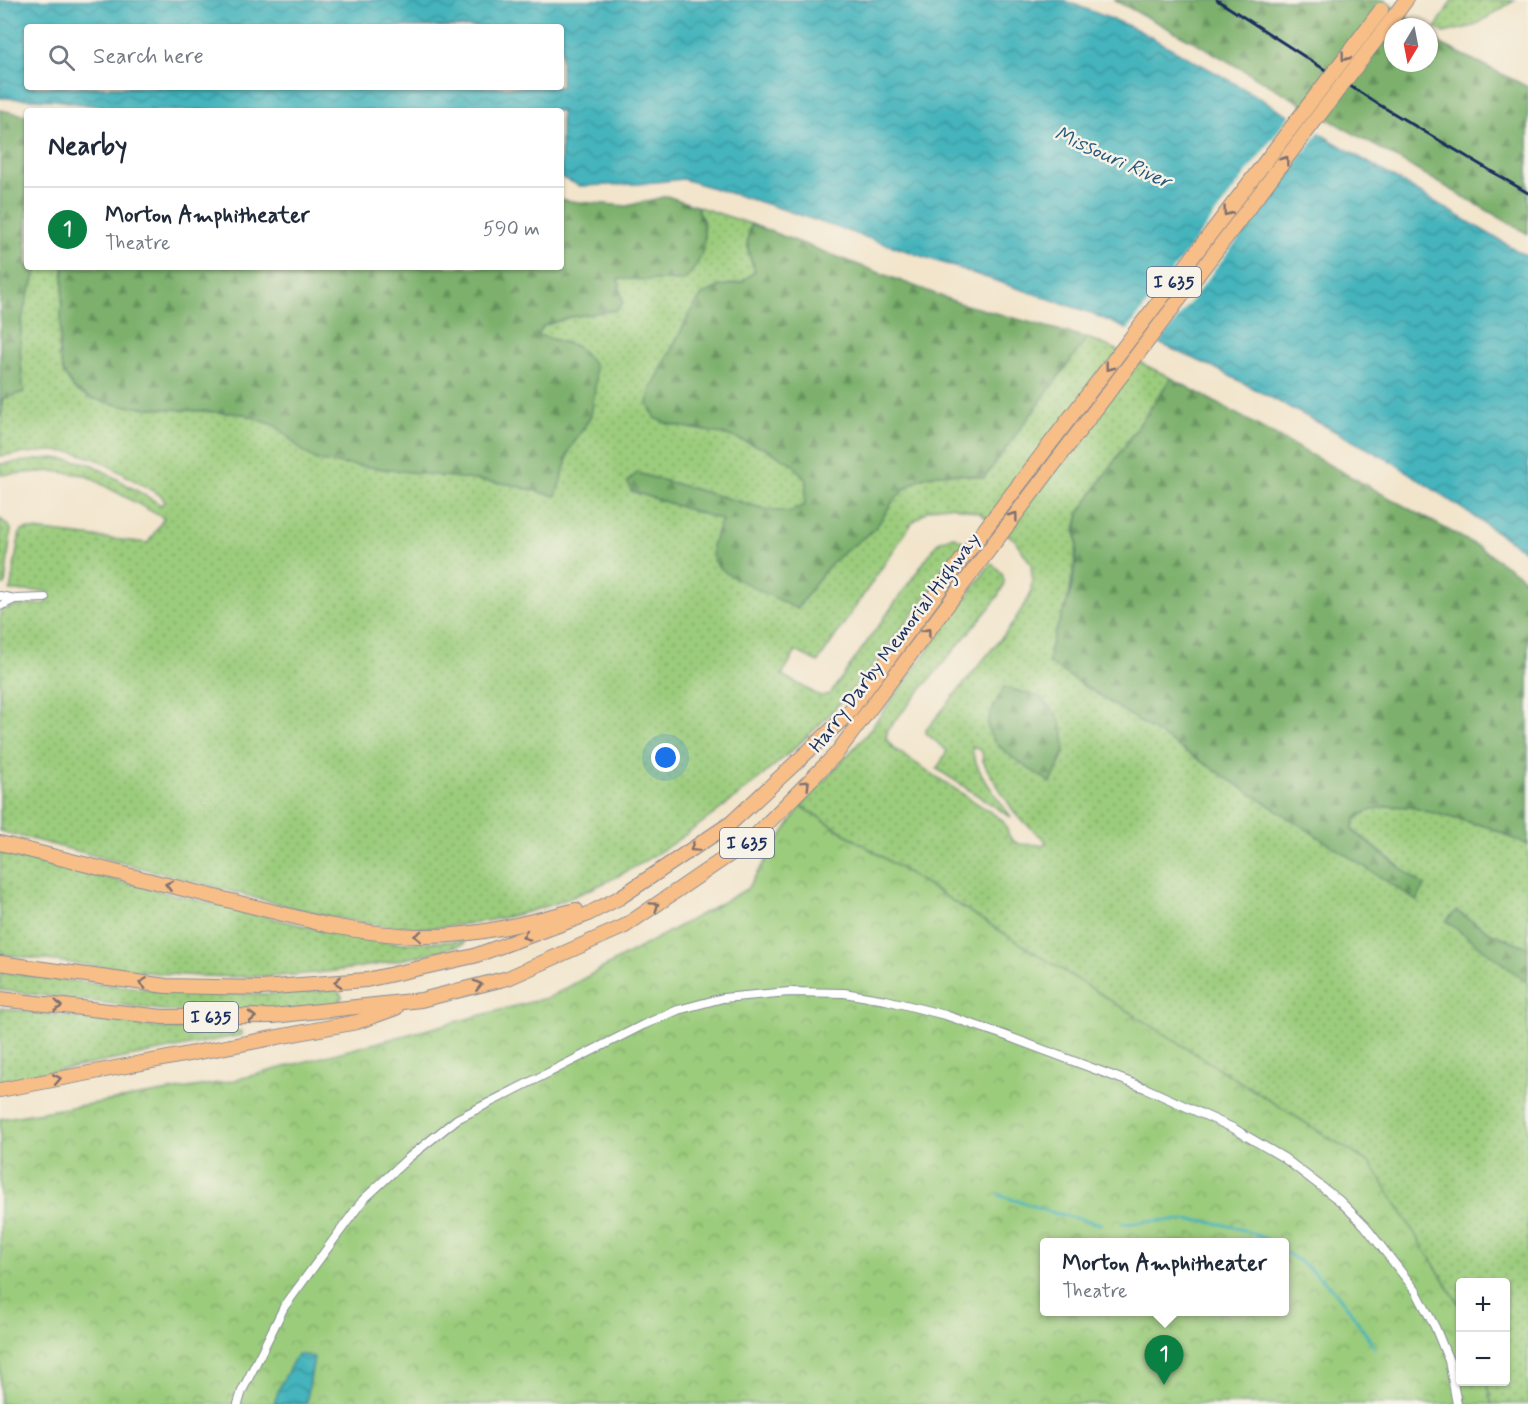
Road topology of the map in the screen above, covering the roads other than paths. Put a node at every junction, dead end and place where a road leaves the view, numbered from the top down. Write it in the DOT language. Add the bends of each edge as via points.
graph roads {
  1 [pos="1406,0"];
  2 [pos="1387,10"];
  3 [pos="0,596"];
  4 [pos="45,598"];
  5 [pos="15,599"];
  6 [pos="0,606"];
  7 [pos="0,843"];
  8 [pos="619,898"];
  9 [pos="0,963"];
  10 [pos="0,999"];
  11 [pos="421,1000"];
  12 [pos="0,1090"];
  13 [pos="238,1404"];
  14 [pos="1457,1404"];
  1 -- 2 [label="highway, Harry Darby Memorial Highway / I 635"];
  2 -- 8 [label="highway, Harry Darby Memorial Highway / I 635, one-way, bridge" via="966,554 846,716 731,823"];
  11 -- 2 [label="highway, Harry Darby Memorial Highway / I 635, one-way, bridge" via="508,978 625,926 751,840 836,754"];
  3 -- 5 [label="street"];
  4 -- 5 [label="street"];
  5 -- 6 [label="street"];
  8 -- 7 [label="highway, one-way" via="532,922 475,932 424,936 373,933 327,925"];
  8 -- 9 [label="highway, Harry Darby Memorial Highway / I 635, one-way" via="585,915 474,956 366,980 261,988 166,986"];
  10 -- 11 [label="highway, Harry Darby Memorial Highway / I 635, one-way" via="163,1017 273,1016"];
  12 -- 11 [label="highway, one-way" via="357,1022"];
  13 -- 14 [label="street" via="284,1307 363,1200 457,1119 678,1010 723,998 789,992 844,993 945,1015 1145,1088 1233,1128 1284,1158 1340,1201 1416,1291 1449,1361"];
}
